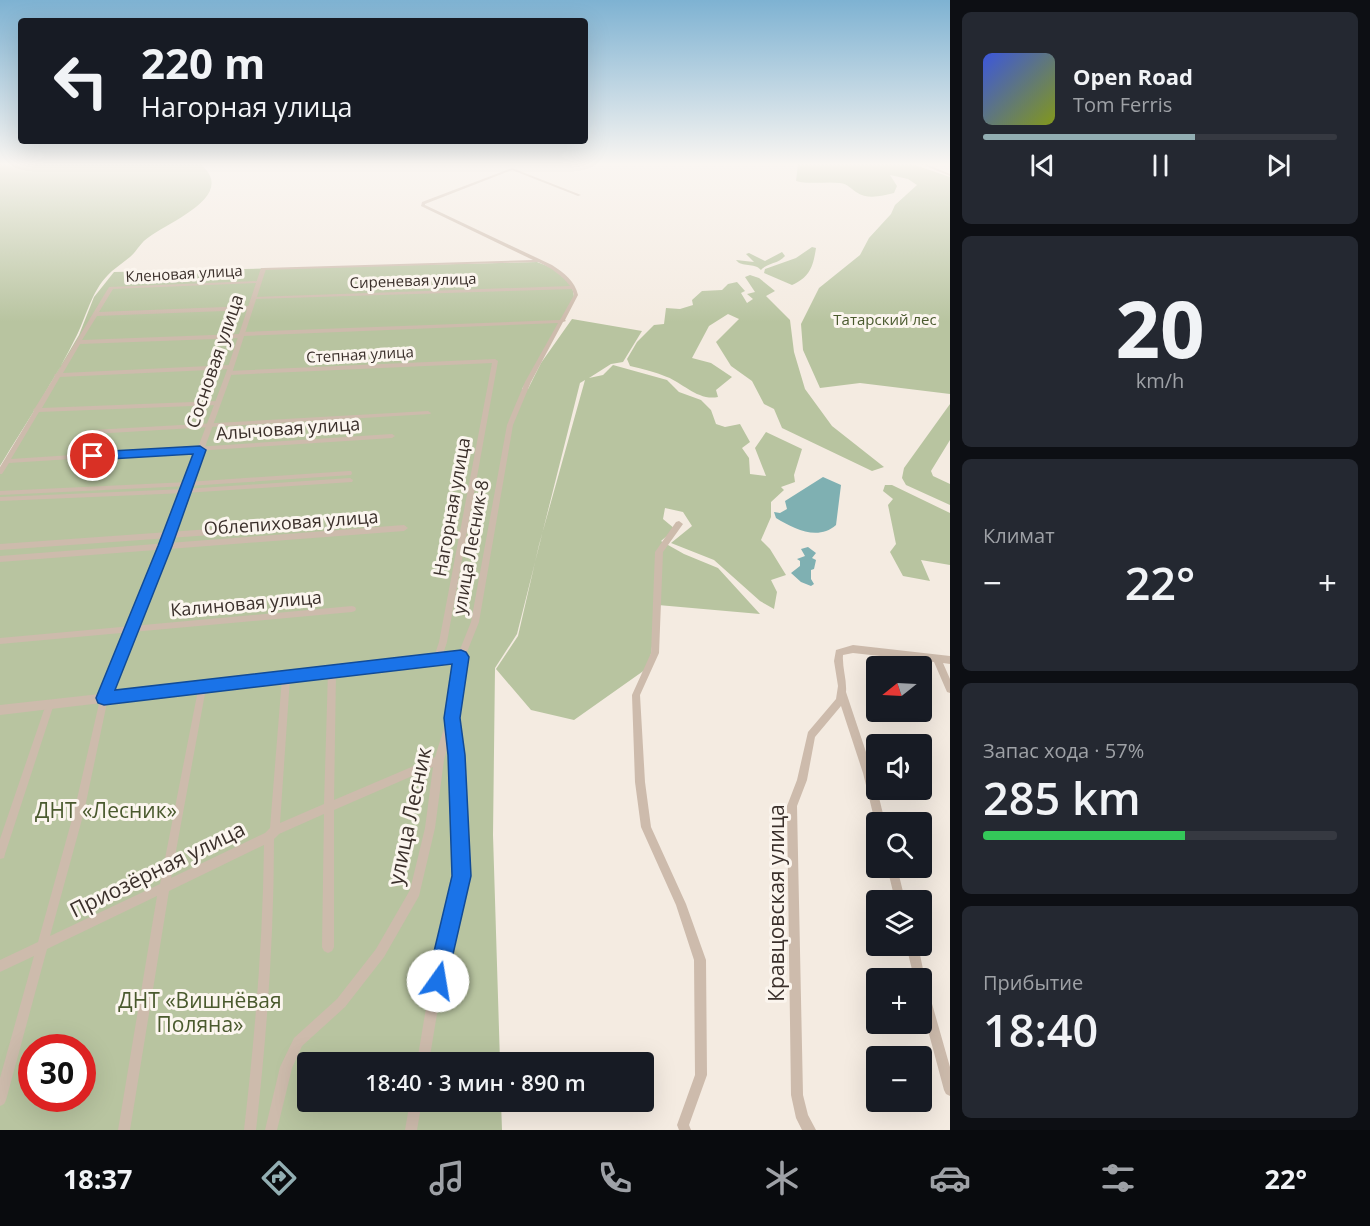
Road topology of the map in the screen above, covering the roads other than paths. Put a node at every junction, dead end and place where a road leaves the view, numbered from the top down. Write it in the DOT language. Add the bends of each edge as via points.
graph roads {
  1 [pos="445,217"];
  2 [pos="538,261"];
  3 [pos="264,268"];
  4 [pos="259,282"];
  5 [pos="574,286"];
  6 [pos="254,298"];
  7 [pos="250,308"];
  8 [pos="96,314"];
  9 [pos="563,321"];
  10 [pos="241,335"];
  11 [pos="78,342"];
  12 [pos="492,360"];
  13 [pos="229,370"];
  14 [pos="57,375"];
  15 [pos="218,403"];
  16 [pos="36,410"];
  17 [pos="428,413"];
  18 [pos="209,426"];
  19 [pos="93,432"];
  20 [pos="392,436"];
  21 [pos="200,450"];
  22 [pos="7,461"];
  23 [pos="0,472"];
  24 [pos="349,476"];
  25 [pos="187,487"];
  26 [pos="0,492"];
  27 [pos="0,499"];
  28 [pos="679,524"];
  29 [pos="404,528"];
  30 [pos="225,531"];
  31 [pos="169,535"];
  32 [pos="165,546"];
  33 [pos="0,547"];
  34 [pos="0,559"];
  35 [pos="352,609"];
  36 [pos="131,629"];
  37 [pos="0,641"];
  38 [pos="461,657"];
  39 [pos="937,658"];
  40 [pos="437,660"];
  41 [pos="950,660"];
  42 [pos="332,672"];
  43 [pos="286,678"];
  44 [pos="202,688"];
  45 [pos="950,689"];
  46 [pos="841,693"];
  47 [pos="104,698"];
  48 [pos="50,704"];
  49 [pos="0,710"];
  50 [pos="452,718"];
  51 [pos="439,760"];
  52 [pos="330,807"];
  53 [pos="878,812"];
  54 [pos="272,834"];
  55 [pos="0,854"];
  56 [pos="164,888"];
  57 [pos="44,946"];
  58 [pos="328,947"];
  59 [pos="0,966"];
  60 [pos="932,1024"];
  61 [pos="425,1052"];
  62 [pos="950,1090"];
  63 [pos="0,1100"];
  64 [pos="414,1112"];
  65 [pos="124,1130"];
  66 [pos="250,1130"];
  67 [pos="271,1130"];
  68 [pos="411,1130"];
  69 [pos="685,1130"];
  70 [pos="810,1130"];
  1 -- 2 [label="street"];
  2 -- 3 [label="street"];
  2 -- 5 [label="street" via="560,272"];
  3 -- 4 [label="street, Сосновая улица"];
  4 -- 6 [label="street, Сосновая улица"];
  4 -- 8 [label="street, Кленовая улица" via="111,288"];
  5 -- 6 [label="street, Сиреневая улица"];
  5 -- 9 [label="street, улица Лесник-8" via="576,295"];
  6 -- 7 [label="street, Сосновая улица"];
  7 -- 8 [label="street"];
  7 -- 10 [label="street, Сосновая улица"];
  8 -- 11 [label="street"];
  9 -- 10 [label="street"];
  9 -- 38 [label="street, улица Лесник-8" via="538,363 510,425 475,622"];
  10 -- 11 [label="street"];
  10 -- 13 [label="street, Сосновая улица"];
  11 -- 14 [label="street"];
  12 -- 13 [label="street, Степная улица"];
  12 -- 40 [label="street, Нагорная улица" via="495,364"];
  13 -- 14 [label="street, Степная улица"];
  13 -- 15 [label="street, Сосновая улица"];
  14 -- 16 [label="street"];
  15 -- 16 [label="street"];
  15 -- 18 [label="street, Сосновая улица"];
  16 -- 22 [label="street"];
  17 -- 18 [label="street"];
  18 -- 19 [label="street"];
  18 -- 21 [label="street, Сосновая улица"];
  20 -- 21 [label="street, Алычовая улица"];
  21 -- 22 [label="street, Алычовая улица"];
  21 -- 25 [label="street, Сосновая улица"];
  22 -- 23 [label="street"];
  24 -- 25 [label="street"];
  25 -- 26 [label="street"];
  25 -- 27 [label="street"];
  25 -- 31 [label="street, Сосновая улица"];
  28 -- 69 [label="street" via="659,552 655,653 636,694 646,827 681,904 700,960 701,1075"];
  29 -- 32 [label="street, Облепиховая улица"];
  30 -- 31 [label="street"];
  31 -- 32 [label="street, Сосновая улица"];
  31 -- 33 [label="street"];
  32 -- 34 [label="street, Облепиховая улица"];
  32 -- 36 [label="street, Сосновая улица"];
  35 -- 36 [label="street, Калиновая улица"];
  36 -- 37 [label="street, Калиновая улица"];
  36 -- 47 [label="street, Сосновая улица"];
  38 -- 40 [label="street"];
  38 -- 50 [label="street, улица Лесник-8"];
  39 -- 41 [label="street"];
  39 -- 45 [label="street"];
  39 -- 46 [label="street" via="853,649 839,652"];
  40 -- 42 [label="street"];
  42 -- 43 [label="street"];
  42 -- 52 [label="street"];
  43 -- 44 [label="street"];
  43 -- 54 [label="street"];
  44 -- 47 [label="street"];
  44 -- 56 [label="street"];
  46 -- 53 [label="street"];
  46 -- 70 [label="street, Кравцовская улица" via="840,701 811,735 792,806 797,1095 802,1118"];
  47 -- 48 [label="street"];
  47 -- 57 [label="street"];
  48 -- 49 [label="street"];
  48 -- 55 [label="street"];
  50 -- 51 [label="street, улица Лесник"];
  50 -- 61 [label="street, улица Лесник-8" via="461,876"];
  51 -- 52 [label="street, Приозёрная улица"];
  51 -- 67 [label="street, улица Лесник" via="430,828 415,892 374,962 341,1003 297,1042 286,1067"];
  52 -- 54 [label="street, Приозёрная улица"];
  52 -- 58 [label="street"];
  54 -- 56 [label="street, Приозёрная улица"];
  54 -- 66 [label="street" via="260,1051"];
  56 -- 57 [label="street, Приозёрная улица"];
  56 -- 65 [label="street"];
  57 -- 59 [label="street, Приозёрная улица"];
  57 -- 63 [label="street"];
  60 -- 62 [label="street"];
  64 -- 68 [label="street"];
}
